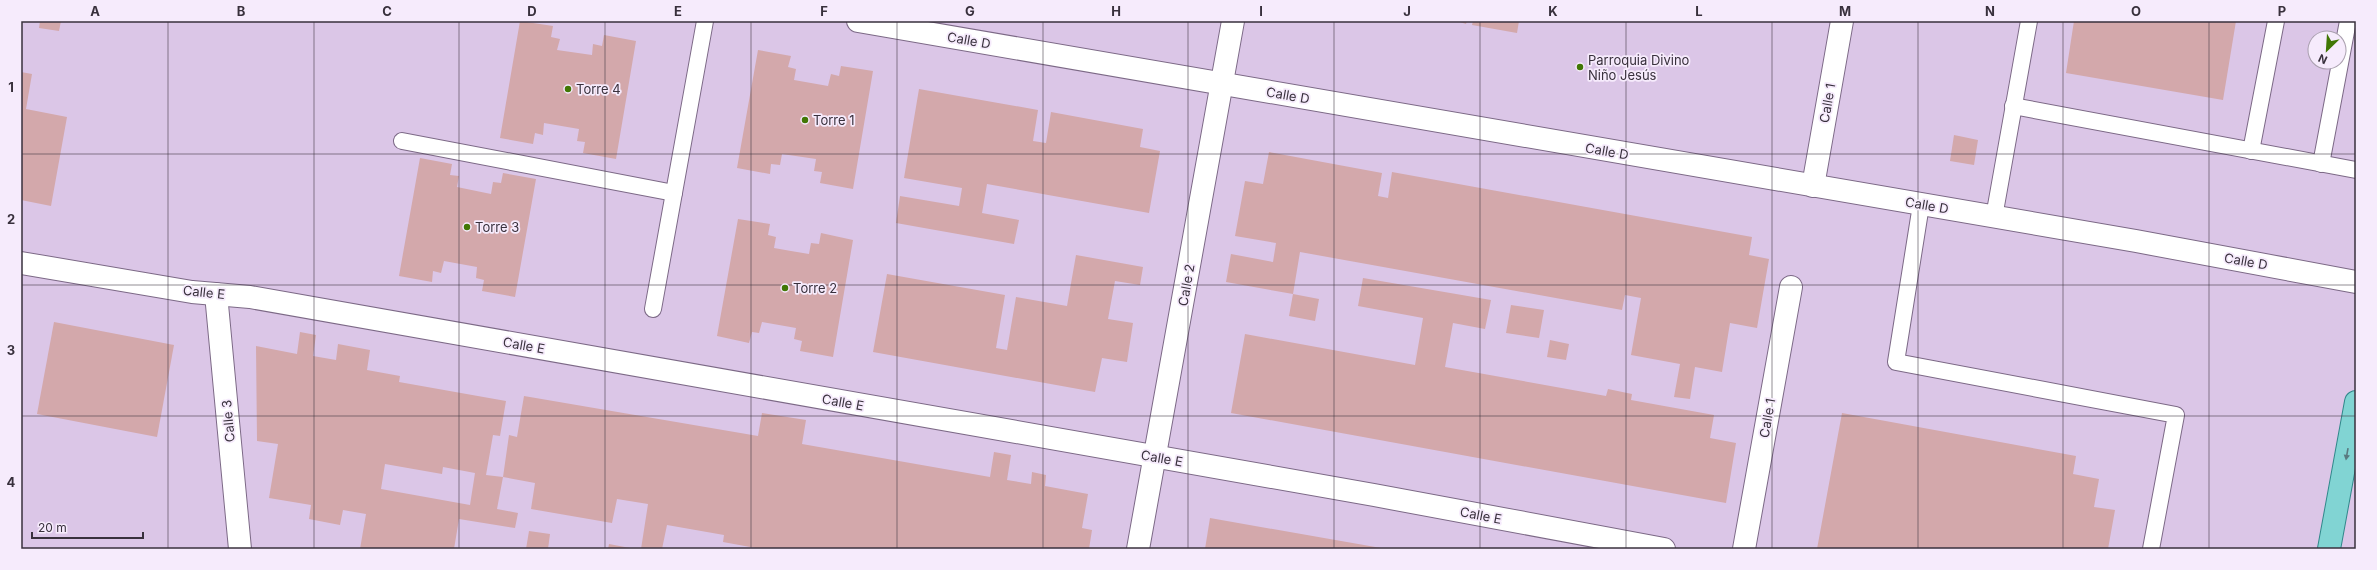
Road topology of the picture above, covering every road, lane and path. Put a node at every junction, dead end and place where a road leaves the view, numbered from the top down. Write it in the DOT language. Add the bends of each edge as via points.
graph roads {
  1 [pos="705,21"];
  2 [pos="858,21"];
  3 [pos="1233,21"];
  4 [pos="1842,21"];
  5 [pos="2029,21"];
  6 [pos="2276,21"];
  7 [pos="2348,21"];
  8 [pos="900,25"];
  9 [pos="1222,84"];
  10 [pos="2014,106"];
  11 [pos="402,141"];
  12 [pos="2252,150"];
  13 [pos="2322,164"];
  14 [pos="2356,170"];
  15 [pos="1813,186"];
  16 [pos="674,193"];
  17 [pos="1921,205"];
  18 [pos="1994,217"];
  19 [pos="21,263"];
  20 [pos="2356,282"];
  21 [pos="1791,287"];
  22 [pos="216,294"];
  23 [pos="653,309"];
  24 [pos="2356,402"];
  25 [pos="1155,457"];
  26 [pos="240,549"];
  27 [pos="1138,549"];
  28 [pos="1664,549"];
  29 [pos="1744,549"];
  30 [pos="2151,549"];
  31 [pos="2329,549"];
  1 -- 16 [label="lane"];
  2 -- 8 [label="street, Calle D"];
  3 -- 9 [label="street, Calle 2"];
  4 -- 15 [label="street, Calle 1"];
  5 -- 10 [label="lane"];
  6 -- 12 [label="lane"];
  7 -- 13 [label="lane"];
  8 -- 9 [label="street, Calle D"];
  9 -- 15 [label="street, Calle D"];
  9 -- 25 [label="street, Calle 2"];
  10 -- 12 [label="lane"];
  10 -- 18 [label="lane"];
  11 -- 16 [label="lane"];
  12 -- 13 [label="lane"];
  13 -- 14 [label="lane"];
  15 -- 17 [label="street, Calle D"];
  16 -- 23 [label="lane"];
  17 -- 18 [label="street, Calle D"];
  17 -- 30 [label="lane" via="1896,362 2176,415"];
  18 -- 20 [label="street, Calle D"];
  19 -- 22 [label="street, Calle E"];
  21 -- 29 [label="street, Calle 1"];
  22 -- 25 [label="street, Calle E" via="250,297"];
  22 -- 26 [label="street, Calle 3"];
  24 -- 31 [label="main road, one-way"];
  25 -- 27 [label="street, Calle 2"];
  25 -- 28 [label="street, Calle E"];
}
